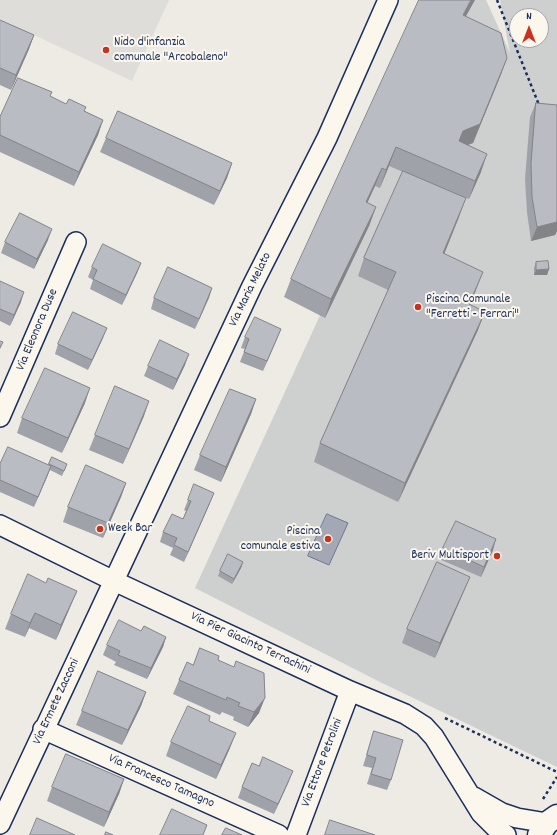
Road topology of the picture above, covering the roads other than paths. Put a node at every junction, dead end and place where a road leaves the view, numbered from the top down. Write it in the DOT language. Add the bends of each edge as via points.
graph roads {
  1 [pos="388,0"];
  2 [pos="76,242"];
  3 [pos="0,417"];
  4 [pos="0,525"];
  5 [pos="114,581"];
  6 [pos="350,690"];
  7 [pos="43,729"];
  8 [pos="471,796"];
  9 [pos="0,824"];
  10 [pos="548,825"];
  11 [pos="499,833"];
  12 [pos="279,835"];
  13 [pos="296,835"];
  1 -- 5 [label="street, Via Maria Melato" via="327,138 252,286"];
  2 -- 3 [label="street, Via Eleonora Duse"];
  4 -- 5 [label="street, Via Pier Giacinto Terrachini"];
  5 -- 6 [label="street, Via Pier Giacinto Terrachini"];
  5 -- 7 [label="street, Via Ermete Zacconi"];
  6 -- 8 [label="street, Via Pier Giacinto Terrachini" via="405,714 424,726 434,737"];
  6 -- 13 [label="street, Via Ettore Petrolini"];
  7 -- 9 [label="street, Via Ermete Zacconi"];
  7 -- 12 [label="street, Via Francesco Tamagno"];
  8 -- 10 [label="street" via="517,818"];
  8 -- 11 [label="street, Via Pier Giacinto Terrachini" via="481,813"];
}
